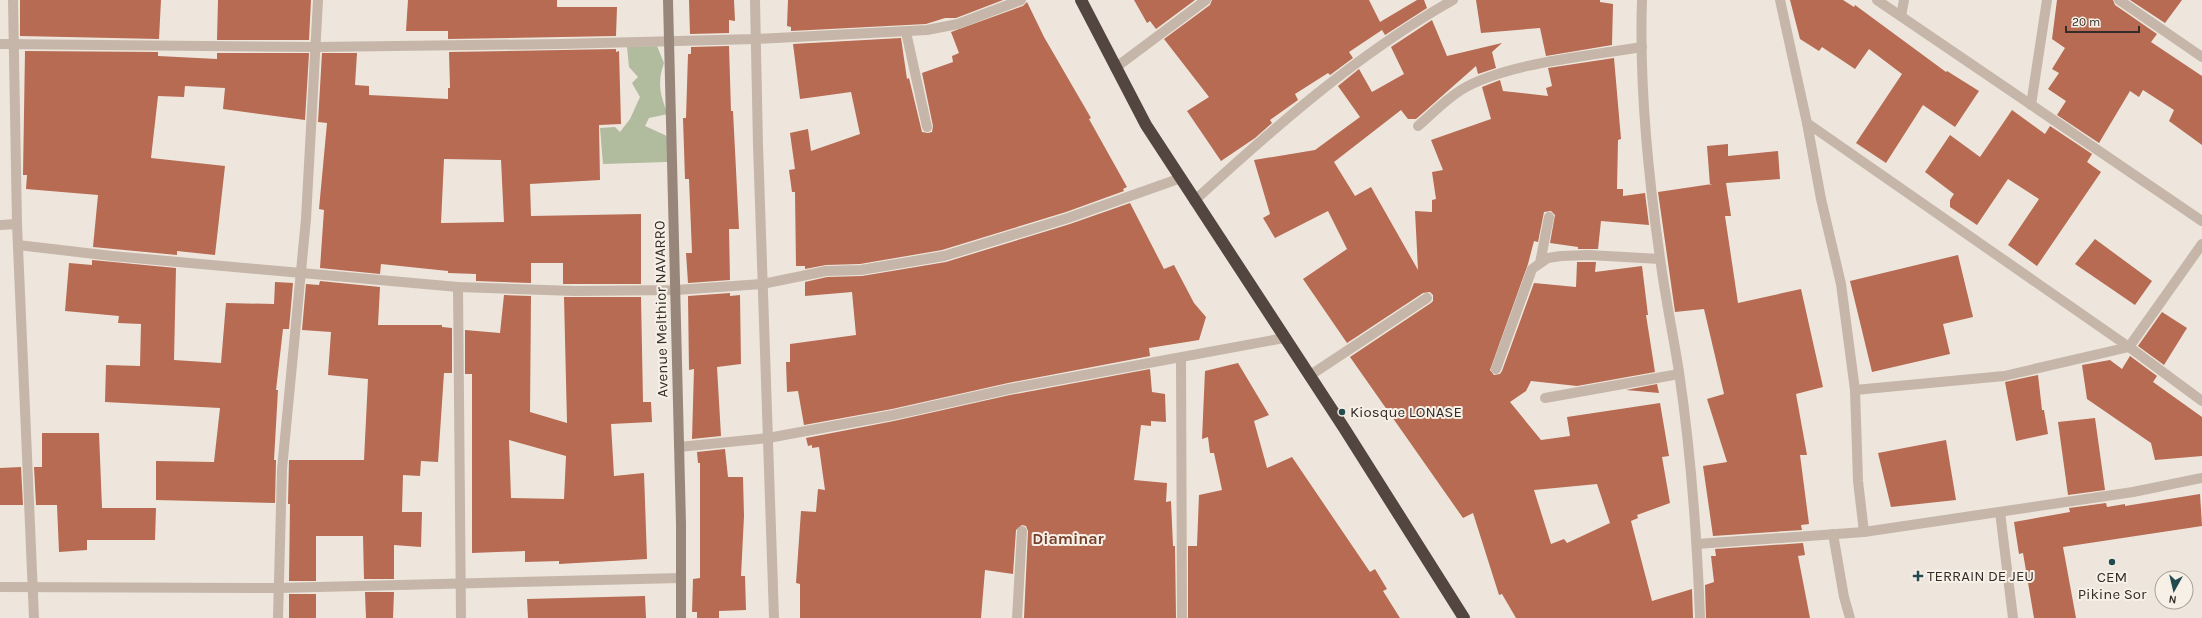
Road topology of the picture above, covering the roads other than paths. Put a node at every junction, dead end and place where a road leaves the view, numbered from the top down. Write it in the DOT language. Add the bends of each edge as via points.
graph roads {
  1 [pos="13,0"];
  2 [pos="318,0"];
  3 [pos="668,0"];
  4 [pos="755,0"];
  5 [pos="1021,0"];
  6 [pos="1081,0"];
  7 [pos="1206,0"];
  8 [pos="1453,0"];
  9 [pos="1642,0"];
  10 [pos="1780,0"];
  11 [pos="1877,0"];
  12 [pos="1904,0"];
  13 [pos="2047,0"];
  14 [pos="2119,0"];
  15 [pos="1901,16"];
  16 [pos="906,32"];
  17 [pos="756,39"];
  18 [pos="668,40"];
  19 [pos="0,44"];
  20 [pos="13,44"];
  21 [pos="317,47"];
  22 [pos="1642,47"];
  23 [pos="2202,57"];
  24 [pos="1115,68"];
  25 [pos="2031,105"];
  26 [pos="1806,123"];
  27 [pos="1418,126"];
  28 [pos="927,127"];
  29 [pos="1181,178"];
  30 [pos="1194,201"];
  31 [pos="1549,217"];
  32 [pos="2202,221"];
  33 [pos="0,224"];
  34 [pos="17,224"];
  35 [pos="2202,244"];
  36 [pos="18,245"];
  37 [pos="1660,259"];
  38 [pos="1540,263"];
  39 [pos="301,273"];
  40 [pos="762,284"];
  41 [pos="458,287"];
  42 [pos="676,290"];
  43 [pos="1427,298"];
  44 [pos="1284,338"];
  45 [pos="2129,347"];
  46 [pos="1181,358"];
  47 [pos="1496,369"];
  48 [pos="1679,374"];
  49 [pos="1309,376"];
  50 [pos="1855,390"];
  51 [pos="1545,398"];
  52 [pos="2202,401"];
  53 [pos="768,438"];
  54 [pos="679,447"];
  55 [pos="2202,478"];
  56 [pos="2000,512"];
  57 [pos="1022,531"];
  58 [pos="1864,532"];
  59 [pos="1832,534"];
  60 [pos="1697,544"];
  61 [pos="681,578"];
  62 [pos="460,584"];
  63 [pos="33,586"];
  64 [pos="0,587"];
  65 [pos="278,588"];
  66 [pos="34,618"];
  67 [pos="278,618"];
  68 [pos="461,618"];
  69 [pos="681,618"];
  70 [pos="774,618"];
  71 [pos="1017,618"];
  72 [pos="1182,618"];
  73 [pos="1464,618"];
  74 [pos="1700,618"];
  75 [pos="1850,618"];
  76 [pos="2013,618"];
  1 -- 20 [label="street"];
  2 -- 21 [label="street"];
  3 -- 18 [label="street, Avenue Melthior NAVARRO"];
  4 -- 17 [label="street"];
  5 -- 16 [label="street" via="958,24"];
  6 -- 24 [label="highway"];
  7 -- 24 [label="street"];
  8 -- 30 [label="street" via="1414,22 1365,55 1276,126"];
  9 -- 22 [label="street"];
  10 -- 26 [label="street"];
  11 -- 15 [label="street"];
  12 -- 15 [label="street"];
  13 -- 25 [label="street"];
  14 -- 23 [label="street"];
  15 -- 25 [label="street"];
  16 -- 17 [label="street"];
  16 -- 28 [label="street"];
  17 -- 18 [label="street"];
  17 -- 40 [label="street"];
  18 -- 21 [label="street"];
  18 -- 42 [label="street, Avenue Melthior NAVARRO"];
  19 -- 20 [label="street"];
  20 -- 21 [label="street"];
  20 -- 34 [label="street"];
  21 -- 39 [label="street"];
  22 -- 27 [label="street" via="1523,68 1482,80 1460,91"];
  22 -- 37 [label="street" via="1648,152"];
  24 -- 29 [label="highway" via="1146,125"];
  25 -- 32 [label="street"];
  26 -- 45 [label="street"];
  26 -- 50 [label="street" via="1841,284"];
  29 -- 30 [label="highway"];
  29 -- 40 [label="street" via="1068,218 944,256 861,270 826,271"];
  30 -- 44 [label="highway"];
  31 -- 38 [label="street"];
  33 -- 34 [label="street"];
  34 -- 36 [label="street"];
  35 -- 45 [label="street"];
  36 -- 39 [label="street"];
  36 -- 63 [label="street"];
  37 -- 38 [label="street" via="1561,256 1548,258"];
  37 -- 48 [label="street"];
  38 -- 47 [label="street" via="1532,268"];
  39 -- 41 [label="street"];
  39 -- 65 [label="street" via="282,469"];
  40 -- 42 [label="street"];
  40 -- 53 [label="street"];
  41 -- 42 [label="street" via="575,291"];
  41 -- 62 [label="street"];
  42 -- 54 [label="street, Avenue Melthior NAVARRO"];
  43 -- 49 [label="street"];
  44 -- 46 [label="street"];
  44 -- 49 [label="highway"];
  45 -- 50 [label="street" via="2004,376"];
  45 -- 52 [label="street"];
  46 -- 53 [label="street" via="1009,389 893,415"];
  46 -- 72 [label="street"];
  48 -- 51 [label="street"];
  48 -- 60 [label="street"];
  49 -- 73 [label="highway"];
  50 -- 58 [label="street" via="1858,481"];
  53 -- 54 [label="street"];
  53 -- 70 [label="street"];
  54 -- 61 [label="street, Avenue Melthior NAVARRO"];
  55 -- 56 [label="street" via="2133,492"];
  56 -- 58 [label="street"];
  56 -- 76 [label="street"];
  57 -- 71 [label="street"];
  58 -- 59 [label="street"];
  59 -- 60 [label="street"];
  59 -- 75 [label="street"];
  60 -- 74 [label="street"];
  61 -- 62 [label="street"];
  61 -- 69 [label="street, Avenue Melthior NAVARRO"];
  62 -- 65 [label="street"];
  62 -- 68 [label="street"];
  63 -- 64 [label="street"];
  63 -- 65 [label="street"];
  63 -- 66 [label="street"];
  65 -- 67 [label="street"];
}
